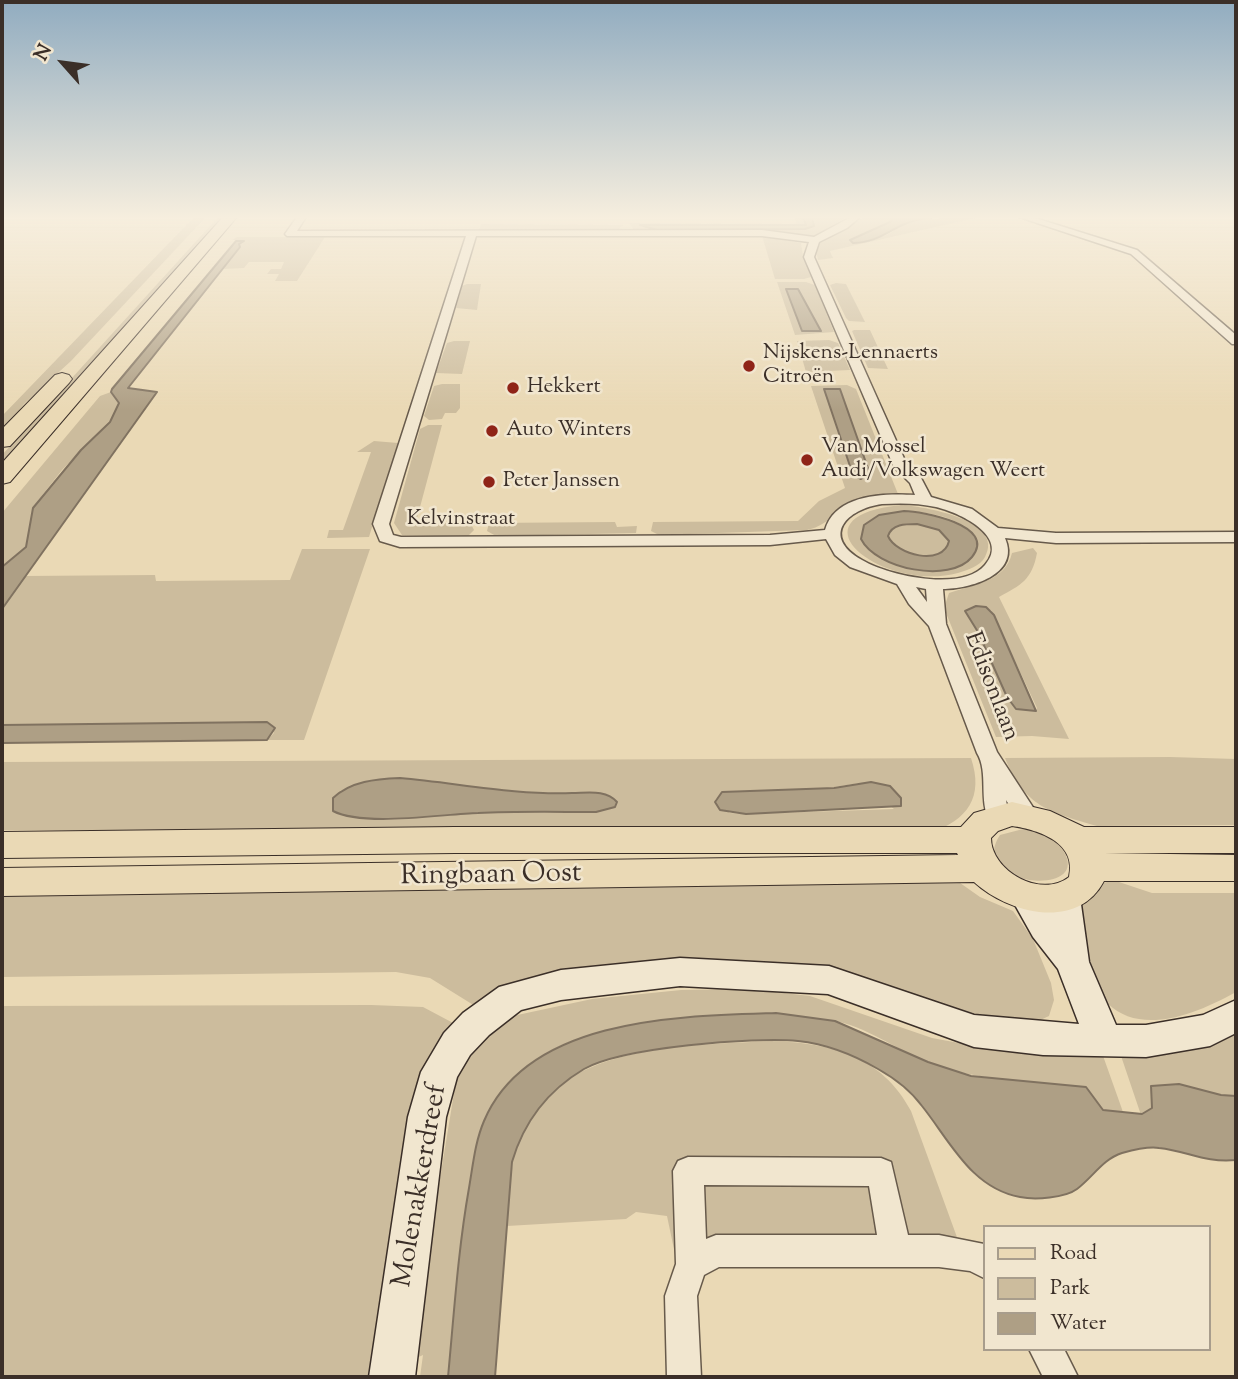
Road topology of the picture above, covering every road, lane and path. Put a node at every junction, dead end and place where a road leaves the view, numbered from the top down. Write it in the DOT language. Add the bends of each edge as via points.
graph roads {
  1 [pos="151,281"];
  2 [pos="173,281"];
  3 [pos="457,281"];
  4 [pos="820,281"];
  5 [pos="1168,281"];
  6 [pos="107,329"];
  7 [pos="1236,341"];
  8 [pos="70,370"];
  9 [pos="2,441"];
  10 [pos="901,467"];
  11 [pos="2,477"];
  12 [pos="904,498"];
  13 [pos="925,500"];
  14 [pos="1236,537"];
  15 [pos="997,538"];
  16 [pos="834,540"];
  17 [pos="905,583"];
  18 [pos="934,585"];
  19 [pos="937,624"];
  20 [pos="994,768"];
  21 [pos="1013,815"];
  22 [pos="1236,840"];
  23 [pos="2,845"];
  24 [pos="1083,853"];
  25 [pos="976,854"];
  26 [pos="1236,868"];
  27 [pos="2,882"];
  28 [pos="1026,896"];
  29 [pos="1064,897"];
  30 [pos="1072,962"];
  31 [pos="1236,1015"];
  32 [pos="1104,1041"];
  33 [pos="895,1251"];
  34 [pos="982,1261"];
  35 [pos="692,1264"];
  36 [pos="1047,1351"];
  37 [pos="392,1377"];
  38 [pos="684,1377"];
  39 [pos="1061,1377"];
  1 -- 6 [label="main road"];
  2 -- 11 [label="main road"];
  3 -- 16 [label="street, Kelvinstraat" via="380,524 386,538 400,542"];
  4 -- 10 [label="street"];
  5 -- 7 [label="street"];
  8 -- 9 [label="main road"];
  10 -- 12 [label="street" via="898,481"];
  10 -- 13 [label="street" via="916,481"];
  12 -- 13 [label="street"];
  12 -- 16 [label="street" via="871,502 846,512 836,522"];
  13 -- 15 [label="street" via="965,512"];
  14 -- 15 [label="street"];
  15 -- 18 [label="street" via="1000,557 992,568 958,583"];
  16 -- 17 [label="street" via="845,557 861,568"];
  17 -- 18 [label="street"];
  17 -- 19 [label="street, Edisonlaan"];
  18 -- 19 [label="street, Edisonlaan"];
  19 -- 20 [label="street, Edisonlaan"];
  20 -- 21 [label="street, Edisonlaan"];
  20 -- 21 [label="street, Edisonlaan" via="994,792"];
  21 -- 24 [label="main road" via="1063,828"];
  21 -- 25 [label="main road" via="976,830"];
  22 -- 24 [label="main road"];
  23 -- 25 [label="main road, Ringbaan Oost" via="455,840"];
  24 -- 26 [label="main road"];
  24 -- 29 [label="main road" via="1087,880"];
  25 -- 27 [label="main road, Ringbaan Oost"];
  25 -- 28 [label="main road" via="992,880"];
  28 -- 29 [label="main road"];
  28 -- 30 [label="street"];
  29 -- 30 [label="street"];
  30 -- 32 [label="street"];
  31 -- 32 [label="street, Molenakkerdreef" via="1210,1030 1146,1041"];
  32 -- 37 [label="street, Molenakkerdreef" via="974,1031 830,980 680,972 561,985 511,998 470,1030 440,1072 427,1117"];
  33 -- 34 [label="street" via="939,1251"];
  33 -- 35 [label="street" via="716,1251"];
  33 -- 35 [label="street" via="881,1172 688,1171"];
  35 -- 38 [label="street" via="681,1296"];
  36 -- 39 [label="street"];
}
